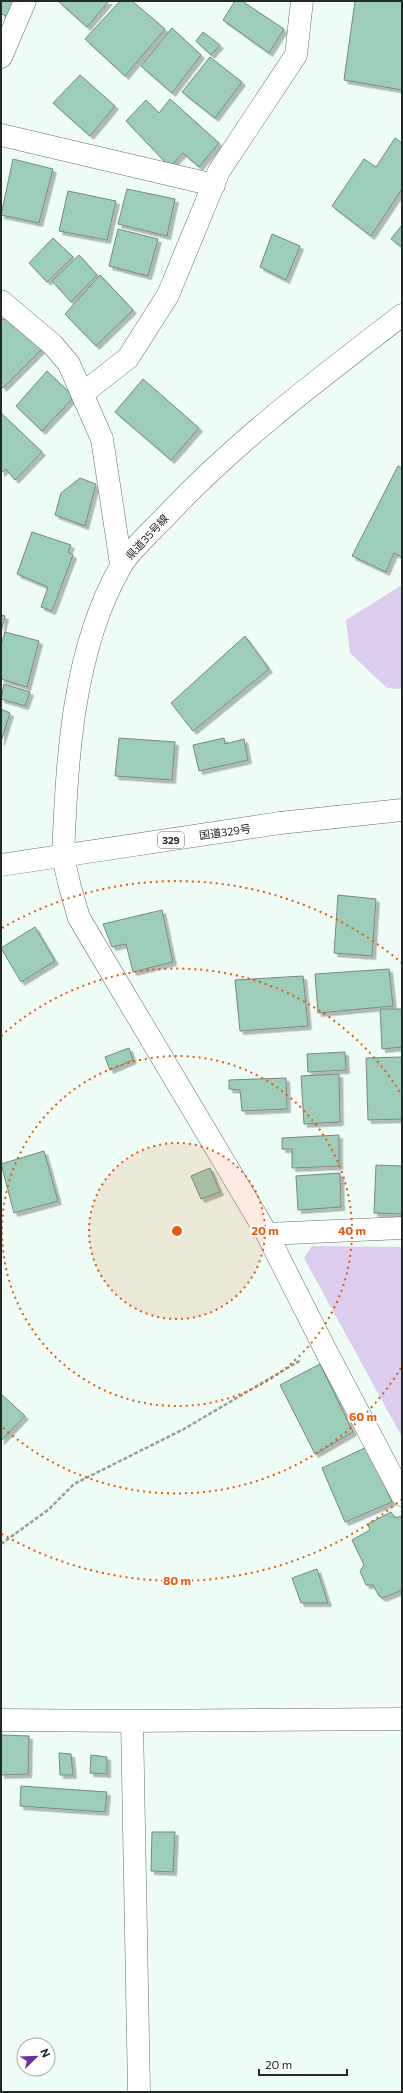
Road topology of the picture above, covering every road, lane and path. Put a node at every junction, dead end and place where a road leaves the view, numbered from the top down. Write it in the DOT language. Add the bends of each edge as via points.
graph roads {
  1 [pos="25,1"];
  2 [pos="302,1"];
  3 [pos="1,56"];
  4 [pos="1,135"];
  5 [pos="214,185"];
  6 [pos="1,301"];
  7 [pos="402,315"];
  8 [pos="82,394"];
  9 [pos="121,564"];
  10 [pos="402,810"];
  11 [pos="63,857"];
  12 [pos="1,865"];
  13 [pos="402,1228"];
  14 [pos="267,1234"];
  15 [pos="324,1347"];
  16 [pos="402,1495"];
  17 [pos="1,1544"];
  18 [pos="402,1719"];
  19 [pos="1,1720"];
  20 [pos="132,1721"];
  21 [pos="139,2092"];
  1 -- 3 [label="main road"];
  2 -- 5 [label="main road" via="296,55 220,171"];
  4 -- 5 [label="main road"];
  5 -- 8 [label="main road" via="168,294 128,358"];
  6 -- 8 [label="main road" via="53,345 69,364"];
  7 -- 9 [label="main road, 県道35号線" via="284,406 223,459"];
  8 -- 9 [label="main road" via="102,439"];
  9 -- 11 [label="main road, 県道35号線" via="97,618 79,688 68,770"];
  10 -- 11 [label="main road, 国道329号 / 329" via="280,823"];
  11 -- 12 [label="main road, 国道329号 / 329"];
  11 -- 14 [label="main road, 県道35号線" via="79,918"];
  13 -- 14 [label="main road"];
  14 -- 15 [label="main road, 県道35号線"];
  15 -- 16 [label="main road, 県道35号線"];
  15 -- 17 [label="path" via="184,1428 74,1484 48,1510"];
  18 -- 20 [label="main road"];
  19 -- 20 [label="main road"];
  20 -- 21 [label="main road"];
}
